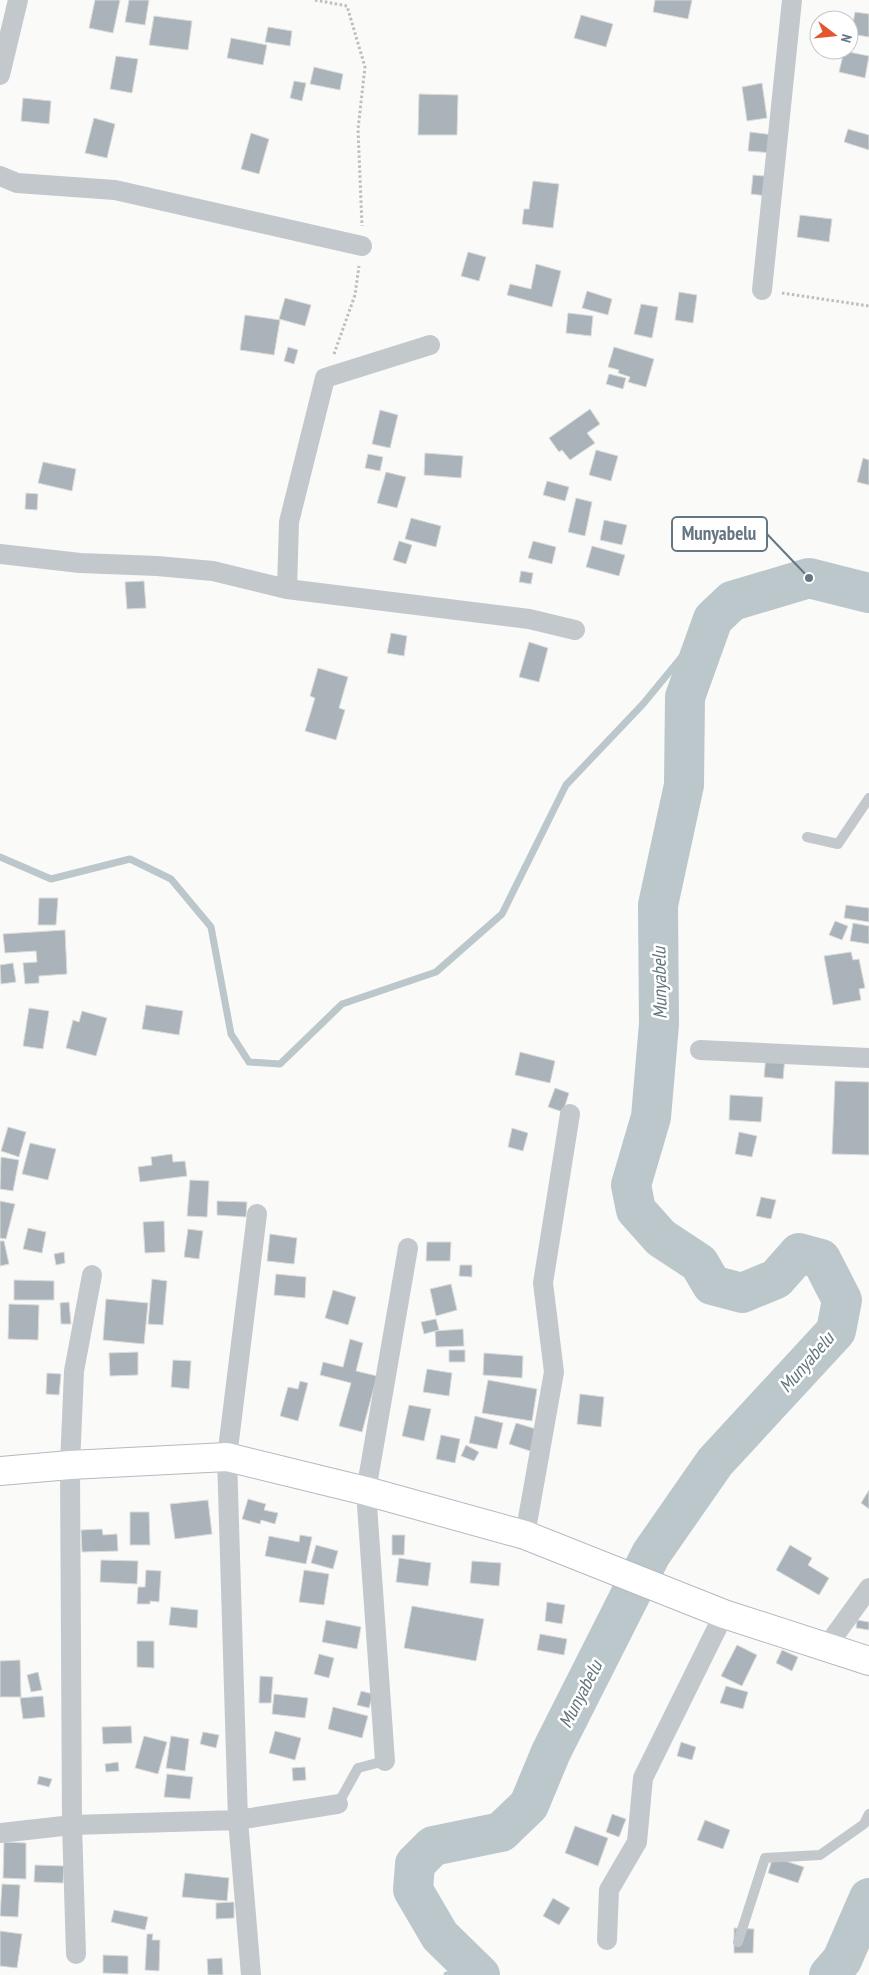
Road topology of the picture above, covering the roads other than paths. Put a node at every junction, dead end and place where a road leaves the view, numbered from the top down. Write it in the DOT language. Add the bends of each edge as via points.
graph roads {
  1 [pos="18,0"];
  2 [pos="792,0"];
  3 [pos="0,75"];
  4 [pos="0,176"];
  5 [pos="362,246"];
  6 [pos="762,290"];
  7 [pos="430,345"];
  8 [pos="0,554"];
  9 [pos="287,589"];
  10 [pos="575,630"];
  11 [pos="869,798"];
  12 [pos="807,837"];
  13 [pos="700,1050"];
  14 [pos="869,1058"];
  15 [pos="570,1114"];
  16 [pos="257,1214"];
  17 [pos="408,1248"];
  18 [pos="92,1275"];
  19 [pos="227,1458"];
  20 [pos="70,1465"];
  21 [pos="0,1471"];
  22 [pos="366,1491"];
  23 [pos="525,1535"];
  24 [pos="869,1588"];
  25 [pos="724,1614"];
  26 [pos="827,1646"];
  27 [pos="869,1661"];
  28 [pos="385,1761"];
  29 [pos="338,1804"];
  30 [pos="869,1814"];
  31 [pos="238,1820"];
  32 [pos="72,1825"];
  33 [pos="0,1833"];
  34 [pos="607,1940"];
  35 [pos="738,1942"];
  36 [pos="76,1954"];
  37 [pos="251,1975"];
  1 -- 3 [label="street"];
  2 -- 6 [label="street"];
  4 -- 5 [label="street" via="18,183 115,190"];
  7 -- 9 [label="street" via="325,378 289,522"];
  8 -- 9 [label="street" via="80,563 212,571"];
  9 -- 10 [label="street" via="529,619"];
  11 -- 12 [label="lane" via="838,844"];
  13 -- 14 [label="street"];
  15 -- 23 [label="street" via="543,1283 554,1372"];
  16 -- 19 [label="street"];
  17 -- 22 [label="street"];
  18 -- 20 [label="street" via="74,1371"];
  19 -- 20 [label="street"];
  19 -- 22 [label="street"];
  19 -- 31 [label="street"];
  20 -- 21 [label="street"];
  20 -- 32 [label="street"];
  22 -- 23 [label="street"];
  22 -- 28 [label="street"];
  23 -- 25 [label="street"];
  24 -- 26 [label="street"];
  25 -- 26 [label="street"];
  25 -- 34 [label="street" via="644,1778 637,1842 609,1890"];
  26 -- 27 [label="street"];
  28 -- 29 [label="lane" via="358,1768"];
  29 -- 31 [label="street"];
  30 -- 35 [label="lane" via="864,1824 820,1855 764,1858"];
  31 -- 32 [label="street"];
  31 -- 37 [label="street"];
  32 -- 33 [label="street"];
  32 -- 36 [label="street"];
}
